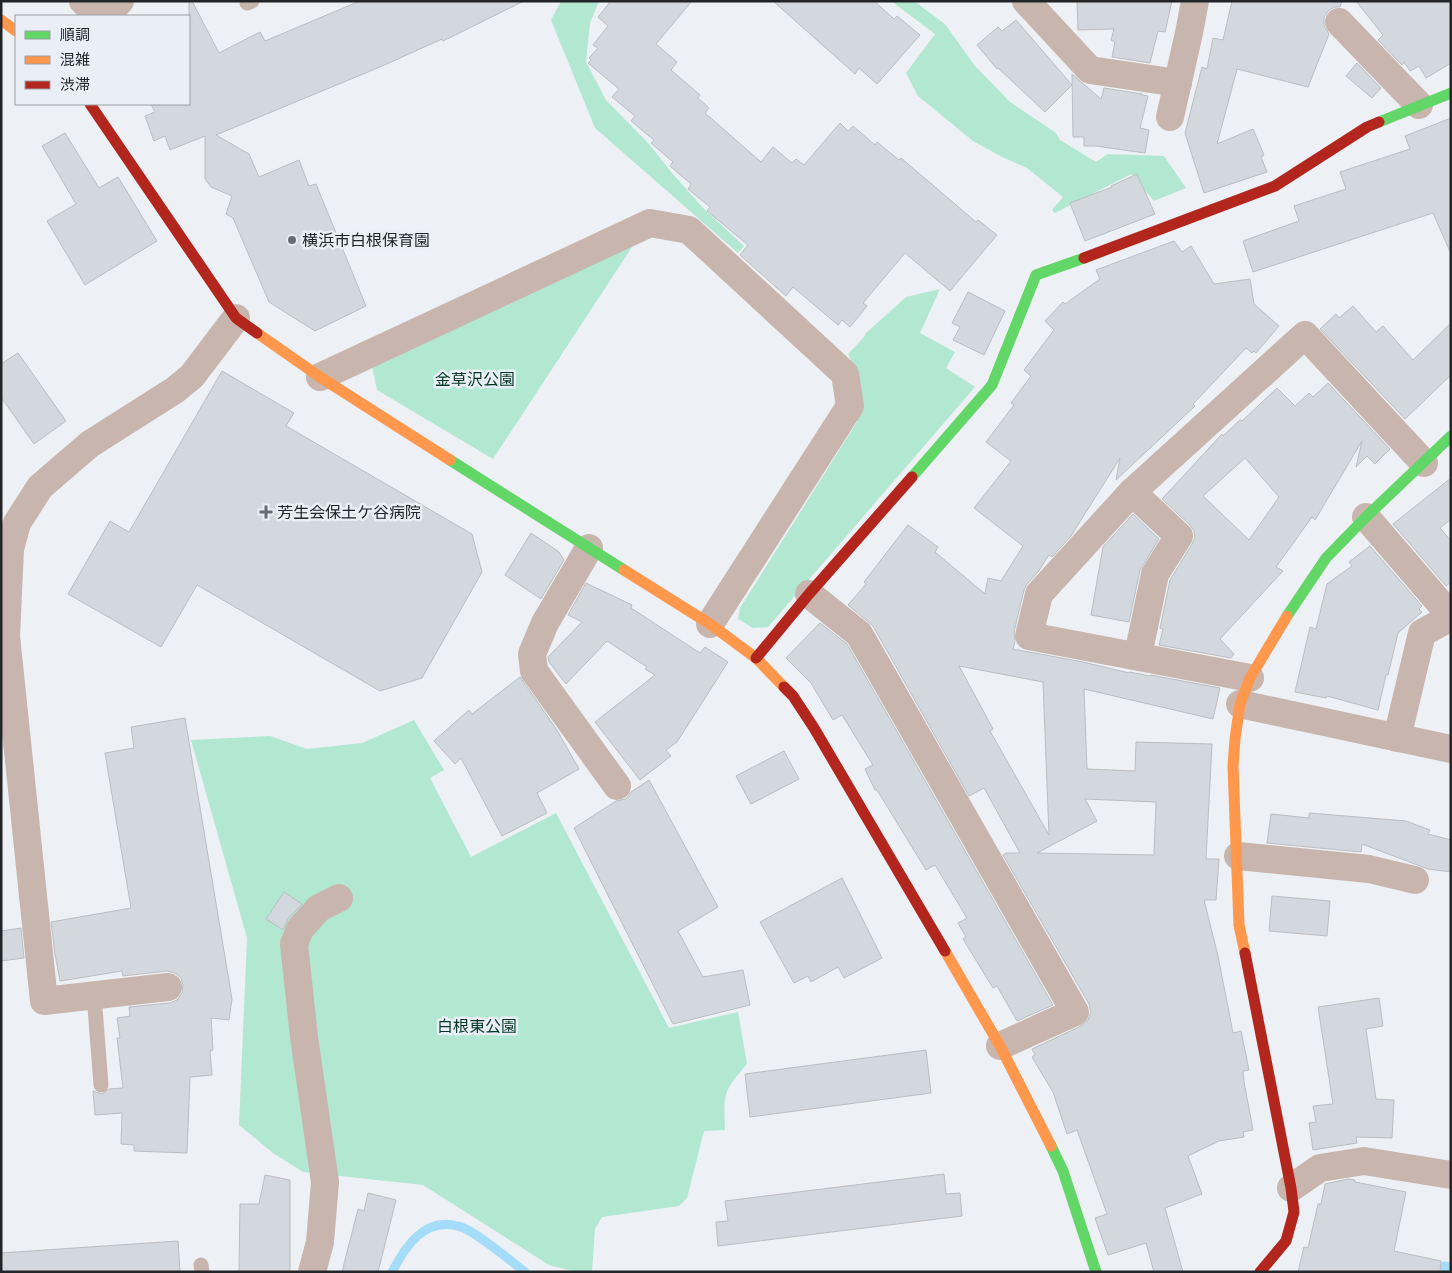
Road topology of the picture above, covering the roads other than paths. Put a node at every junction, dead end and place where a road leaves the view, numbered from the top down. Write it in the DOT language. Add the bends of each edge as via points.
graph roads {
  1 [pos="83,1"];
  2 [pos="120,1"];
  3 [pos="1026,1"];
  4 [pos="1194,1"];
  5 [pos="98,15"];
  6 [pos="107,15"];
  7 [pos="1,20"];
  8 [pos="1339,22"];
  9 [pos="15,30"];
  10 [pos="1178,83"];
  11 [pos="1451,93"];
  12 [pos="91,105"];
  13 [pos="1420,106"];
  14 [pos="1170,117"];
  15 [pos="236,318"];
  16 [pos="320,377"];
  17 [pos="1451,436"];
  18 [pos="1424,463"];
  19 [pos="1132,492"];
  20 [pos="1366,516"];
  21 [pos="589,548"];
  22 [pos="809,594"];
  23 [pos="1451,617"];
  24 [pos="710,624"];
  25 [pos="1138,655"];
  26 [pos="756,658"];
  27 [pos="1250,678"];
  28 [pos="1240,704"];
  29 [pos="1397,738"];
  30 [pos="1451,749"];
  31 [pos="617,786"];
  32 [pos="1238,856"];
  33 [pos="1415,880"];
  34 [pos="339,898"];
  35 [pos="168,987"];
  36 [pos="94,995"];
  37 [pos="1000,1046"];
  38 [pos="101,1085"];
  39 [pos="1451,1175"];
  40 [pos="1291,1188"];
  41 [pos="312,1272"];
  42 [pos="1096,1272"];
  43 [pos="1260,1272"];
  1 -- 5 [label="street"];
  2 -- 6 [label="street"];
  3 -- 10 [label="street" via="1090,70"];
  4 -- 10 [label="street"];
  7 -- 9 [label="street"];
  8 -- 13 [label="street"];
  10 -- 14 [label="street"];
  11 -- 13 [label="street"];
  12 -- 15 [label="street"];
  13 -- 22 [label="street" via="1367,127 1275,186 1036,275 992,385"];
  15 -- 16 [label="street"];
  15 -- 36 [label="street" via="192,376 90,444 40,487 17,523 10,549 6,636 44,1001"];
  16 -- 21 [label="street"];
  16 -- 24 [label="street" via="650,223 689,230 845,374 850,406"];
  17 -- 18 [label="street"];
  18 -- 19 [label="street" via="1305,335"];
  18 -- 20 [label="street"];
  19 -- 25 [label="street" via="1179,536 1155,574"];
  19 -- 25 [label="street" via="1040,594 1029,636"];
  20 -- 23 [label="street"];
  20 -- 27 [label="street" via="1326,558 1276,632"];
  21 -- 24 [label="street"];
  21 -- 31 [label="street" via="545,623 532,654 534,670"];
  22 -- 26 [label="street"];
  22 -- 37 [label="street" via="859,634 1075,1012"];
  23 -- 29 [label="street" via="1422,633"];
  24 -- 26 [label="street"];
  25 -- 27 [label="street"];
  26 -- 37 [label="street" via="793,696 814,728"];
  27 -- 28 [label="street"];
  28 -- 29 [label="street"];
  28 -- 32 [label="street" via="1233,766"];
  29 -- 30 [label="street"];
  32 -- 33 [label="street" via="1369,868"];
  32 -- 40 [label="street" via="1239,925"];
  34 -- 41 [label="street" via="319,908 300,929 294,944 325,1182 320,1242"];
  35 -- 36 [label="street"];
  36 -- 38 [label="lane"];
  37 -- 42 [label="street" via="1063,1171"];
  39 -- 40 [label="street" via="1364,1161 1320,1168"];
  40 -- 43 [label="street" via="1294,1212 1286,1240"];
}
